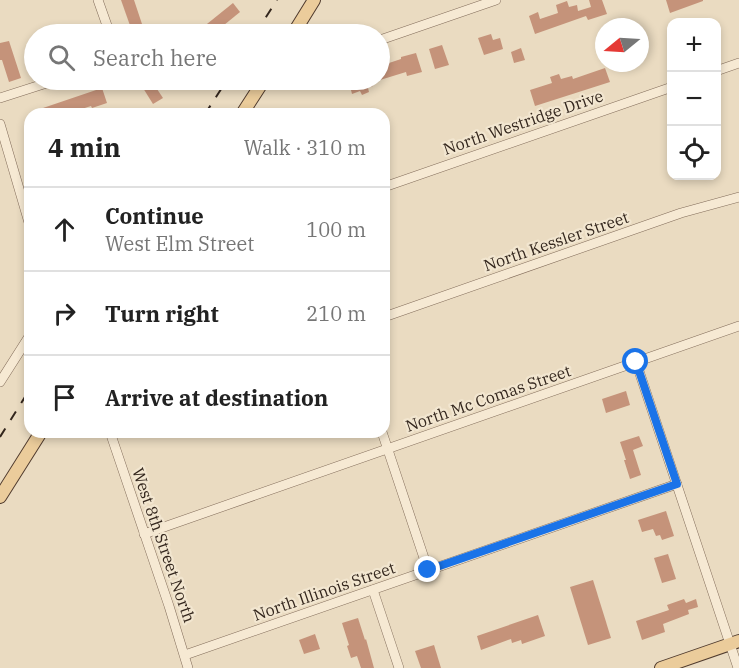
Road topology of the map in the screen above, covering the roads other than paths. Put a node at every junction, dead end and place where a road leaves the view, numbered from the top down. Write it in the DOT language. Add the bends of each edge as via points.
graph roads {
  1 [pos="98,0"];
  2 [pos="314,0"];
  3 [pos="496,0"];
  4 [pos="106,24"];
  5 [pos="298,24"];
  6 [pos="390,37"];
  7 [pos="739,63"];
  8 [pos="721,70"];
  9 [pos="667,89"];
  10 [pos="25,90"];
  11 [pos="258,90"];
  12 [pos="0,98"];
  13 [pos="246,108"];
  14 [pos="0,124"];
  15 [pos="390,185"];
  16 [pos="739,197"];
  17 [pos="24,206"];
  18 [pos="390,315"];
  19 [pos="739,326"];
  20 [pos="24,344"];
  21 [pos="636,362"];
  22 [pos="0,382"];
  23 [pos="37,438"];
  24 [pos="112,438"];
  25 [pos="384,438"];
  26 [pos="387,449"];
  27 [pos="677,484"];
  28 [pos="0,497"];
  29 [pos="144,534"];
  30 [pos="428,570"];
  31 [pos="373,590"];
  32 [pos="735,642"];
  33 [pos="185,655"];
  34 [pos="188,668"];
  35 [pos="399,668"];
  36 [pos="661,668"];
  37 [pos="738,668"];
  1 -- 4 [label="street"];
  2 -- 5 [label="main road"];
  3 -- 6 [label="street"];
  7 -- 8 [label="street"];
  9 -- 15 [label="street, North Westridge Drive"];
  10 -- 12 [label="street"];
  11 -- 13 [label="main road"];
  14 -- 17 [label="street"];
  16 -- 18 [label="street, North Kessler Street" via="681,213"];
  19 -- 21 [label="street, North Mc Comas Street"];
  20 -- 22 [label="street"];
  21 -- 26 [label="street, North Mc Comas Street"];
  21 -- 27 [label="street"];
  23 -- 28 [label="main road"];
  24 -- 29 [label="street, West 8th Street North"];
  25 -- 26 [label="street"];
  26 -- 29 [label="street, North Mc Comas Street"];
  26 -- 30 [label="street"];
  27 -- 30 [label="street, North Illinois Street"];
  27 -- 32 [label="street"];
  29 -- 33 [label="street, West 8th Street North"];
  30 -- 31 [label="street, North Illinois Street"];
  31 -- 33 [label="street, North Illinois Street"];
  31 -- 35 [label="street"];
  32 -- 36 [label="main road"];
  32 -- 37 [label="street"];
  33 -- 34 [label="street, West 8th Street North"];
}
